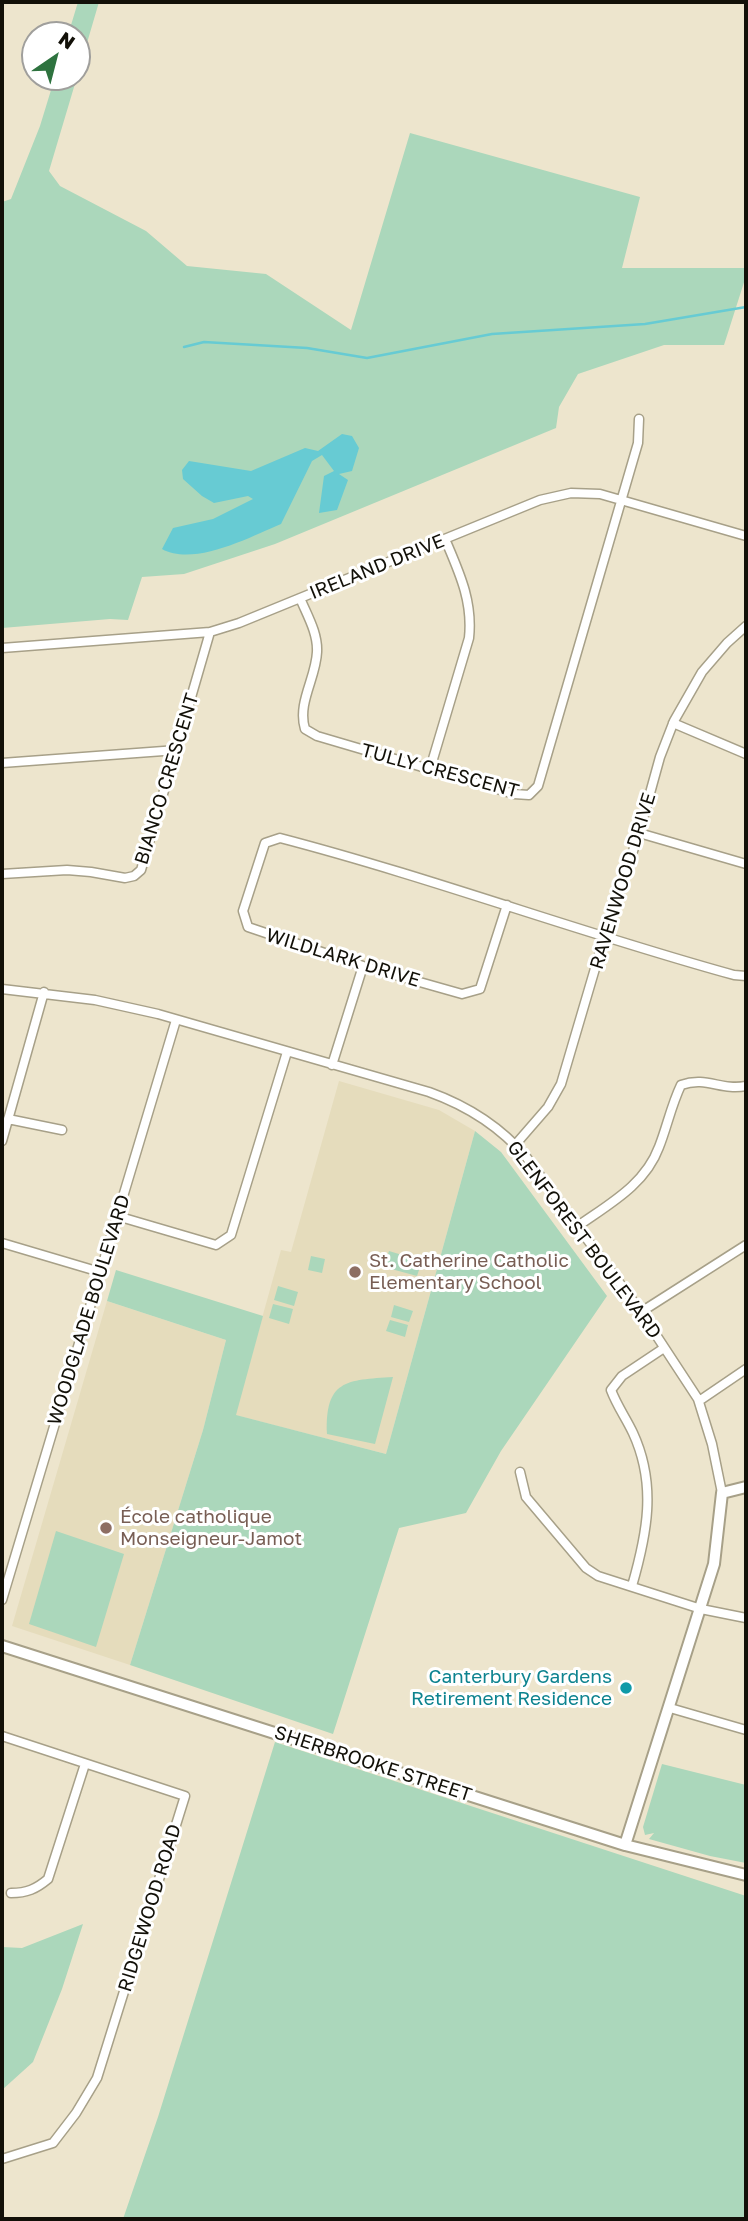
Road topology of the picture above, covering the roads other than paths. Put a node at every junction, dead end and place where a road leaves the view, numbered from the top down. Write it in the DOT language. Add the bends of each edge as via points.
graph roads {
  1 [pos="639,419"];
  2 [pos="622,500"];
  3 [pos="746,536"];
  4 [pos="445,539"];
  5 [pos="300,598"];
  6 [pos="746,626"];
  7 [pos="211,632"];
  8 [pos="2,648"];
  9 [pos="673,723"];
  10 [pos="177,750"];
  11 [pos="746,754"];
  12 [pos="2,763"];
  13 [pos="430,769"];
  14 [pos="639,833"];
  15 [pos="746,864"];
  16 [pos="2,874"];
  17 [pos="507,905"];
  18 [pos="604,938"];
  19 [pos="363,966"];
  20 [pos="746,976"];
  21 [pos="2,989"];
  22 [pos="44,992"];
  23 [pos="176,1020"];
  24 [pos="286,1052"];
  25 [pos="332,1065"];
  26 [pos="746,1086"];
  27 [pos="8,1119"];
  28 [pos="62,1130"];
  29 [pos="2,1141"];
  30 [pos="515,1144"];
  31 [pos="117,1216"];
  32 [pos="578,1226"];
  33 [pos="2,1243"];
  34 [pos="746,1245"];
  35 [pos="100,1272"];
  36 [pos="641,1312"];
  37 [pos="664,1348"];
  38 [pos="746,1369"];
  39 [pos="699,1401"];
  40 [pos="520,1472"];
  41 [pos="746,1487"];
  42 [pos="722,1493"];
  43 [pos="632,1586"];
  44 [pos="2,1600"];
  45 [pos="701,1609"];
  46 [pos="746,1618"];
  47 [pos="2,1646"];
  48 [pos="670,1708"];
  49 [pos="746,1730"];
  50 [pos="2,1736"];
  51 [pos="85,1764"];
  52 [pos="625,1845"];
  53 [pos="746,1875"];
  54 [pos="11,1893"];
  55 [pos="2,2159"];
  1 -- 2 [label="street" via="639,443"];
  2 -- 3 [label="street, IRELAND DRIVE"];
  2 -- 4 [label="street, IRELAND DRIVE" via="588,492 557,495"];
  2 -- 13 [label="street, TULLY CRESCENT" via="535,791 514,794"];
  4 -- 5 [label="street, IRELAND DRIVE"];
  4 -- 13 [label="street" via="466,590 471,620"];
  5 -- 7 [label="street, IRELAND DRIVE"];
  5 -- 13 [label="street, TULLY CRESCENT" via="317,649 302,714 305,729"];
  6 -- 9 [label="street, RAVENWOOD DRIVE" via="702,672"];
  7 -- 8 [label="street, IRELAND DRIVE"];
  7 -- 10 [label="street, BIANCO CRESCENT"];
  9 -- 11 [label="street"];
  9 -- 14 [label="street, RAVENWOOD DRIVE"];
  10 -- 12 [label="street"];
  10 -- 16 [label="street, BIANCO CRESCENT" via="144,865 134,876 67,870"];
  14 -- 15 [label="street"];
  14 -- 18 [label="street, RAVENWOOD DRIVE"];
  17 -- 18 [label="street, WILDLARK DRIVE"];
  17 -- 19 [label="street, WILDLARK DRIVE" via="480,989 462,994"];
  17 -- 19 [label="street, WILDLARK DRIVE" via="280,838 265,843 243,911 248,927"];
  18 -- 20 [label="street, WILDLARK DRIVE"];
  18 -- 30 [label="street, RAVENWOOD DRIVE" via="561,1084 548,1107"];
  19 -- 25 [label="street"];
  21 -- 22 [label="street, GLENFOREST BOULEVARD"];
  22 -- 23 [label="street, GLENFOREST BOULEVARD"];
  22 -- 27 [label="street"];
  23 -- 24 [label="street, GLENFOREST BOULEVARD"];
  23 -- 31 [label="street, WOODGLADE BOULEVARD"];
  24 -- 25 [label="street, GLENFOREST BOULEVARD"];
  24 -- 31 [label="street" via="231,1235 216,1245"];
  25 -- 30 [label="street, GLENFOREST BOULEVARD" via="448,1099 484,1118"];
  26 -- 32 [label="street" via="695,1080 681,1086 646,1172 627,1192"];
  27 -- 28 [label="street"];
  27 -- 29 [label="street"];
  30 -- 32 [label="street, GLENFOREST BOULEVARD"];
  31 -- 35 [label="street, WOODGLADE BOULEVARD"];
  32 -- 36 [label="street, GLENFOREST BOULEVARD"];
  33 -- 35 [label="street"];
  34 -- 36 [label="street"];
  35 -- 44 [label="street, WOODGLADE BOULEVARD"];
  36 -- 37 [label="street, GLENFOREST BOULEVARD"];
  37 -- 39 [label="street, GLENFOREST BOULEVARD"];
  37 -- 43 [label="street" via="622,1376 611,1390 633,1432 649,1490 645,1543"];
  38 -- 39 [label="street"];
  39 -- 42 [label="street, GLENFOREST BOULEVARD"];
  40 -- 43 [label="street" via="526,1497 586,1568"];
  41 -- 42 [label="main road"];
  42 -- 45 [label="main road, GLENFOREST BOULEVARD" via="716,1550"];
  43 -- 45 [label="street"];
  45 -- 46 [label="street"];
  45 -- 48 [label="main road, GLENFOREST BOULEVARD"];
  47 -- 52 [label="main road, SHERBROOKE STREET"];
  48 -- 49 [label="street"];
  48 -- 52 [label="main road, GLENFOREST BOULEVARD"];
  50 -- 51 [label="street, RIDGEWOOD ROAD"];
  51 -- 54 [label="street" via="48,1879 25,1893"];
  51 -- 55 [label="street, RIDGEWOOD ROAD" via="185,1796 97,2078 53,2143"];
  52 -- 53 [label="main road, SHERBROOKE STREET"];
}
